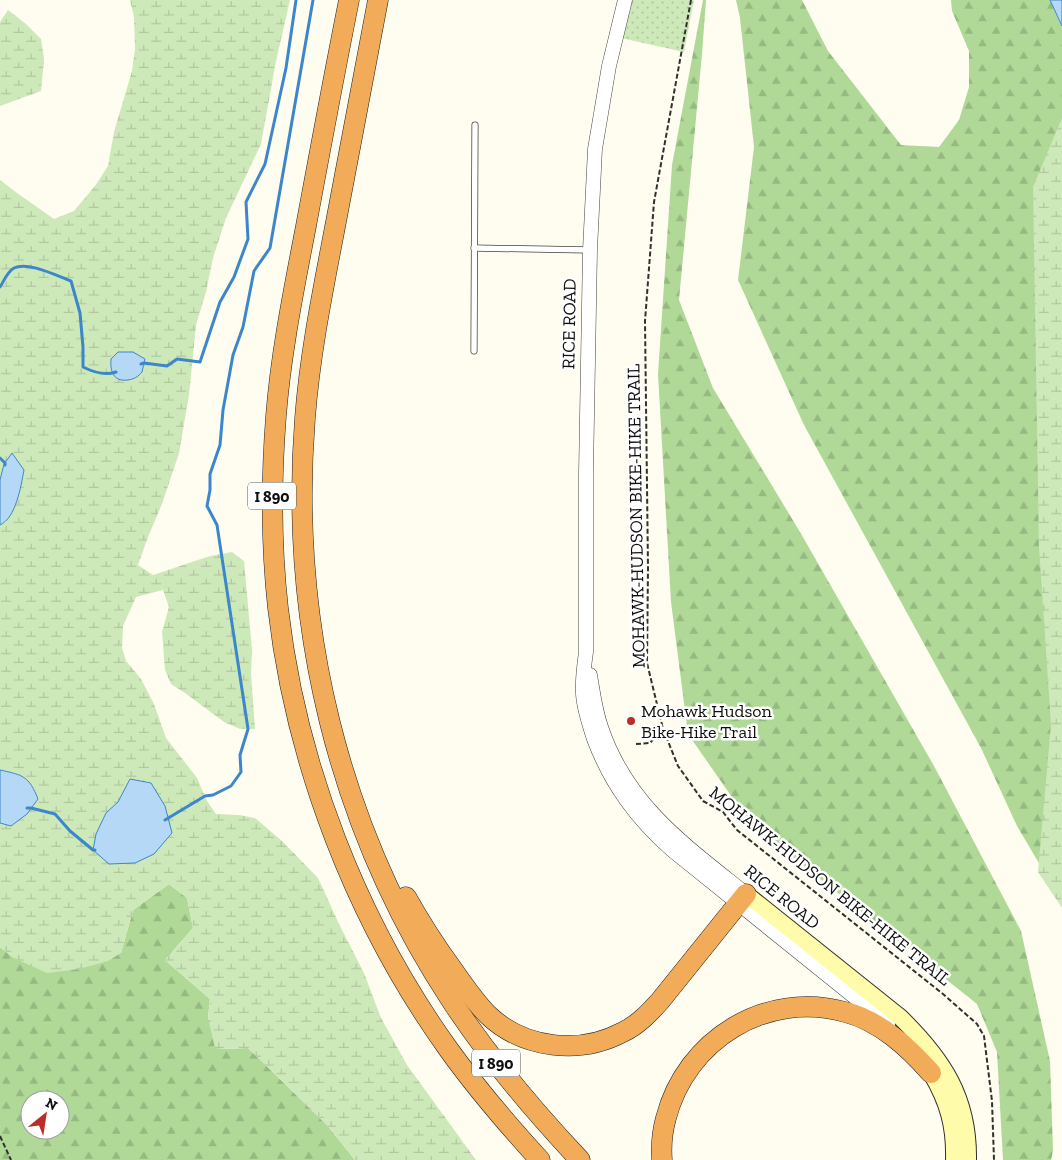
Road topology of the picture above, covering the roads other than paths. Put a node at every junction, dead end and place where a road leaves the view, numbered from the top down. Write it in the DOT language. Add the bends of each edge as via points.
graph roads {
  1 [pos="349,0"];
  2 [pos="378,0"];
  3 [pos="625,0"];
  4 [pos="475,125"];
  5 [pos="474,248"];
  6 [pos="590,250"];
  7 [pos="474,351"];
  8 [pos="328,717"];
  9 [pos="742,899"];
  10 [pos="418,931"];
  11 [pos="415,998"];
  12 [pos="931,1073"];
  13 [pos="523,1160"];
  14 [pos="540,1160"];
  15 [pos="580,1160"];
  16 [pos="662,1160"];
  17 [pos="954,1160"];
  18 [pos="968,1160"];
  1 -- 11 [label="highway, I 890" via="292,294 280,373 273,480 275,570 291,687 322,802 366,909"];
  2 -- 8 [label="highway, I 890" via="321,299 304,425 304,568 313,643"];
  3 -- 6 [label="street, RICE ROAD" via="609,66 595,149"];
  4 -- 5 [label="lane"];
  5 -- 6 [label="lane"];
  5 -- 7 [label="lane"];
  6 -- 9 [label="street, RICE ROAD" via="586,652 600,725 614,760 637,795 664,826"];
  8 -- 10 [label="highway" via="375,833 413,910"];
  8 -- 10 [label="highway, I 890" via="361,825 388,888"];
  9 -- 10 [label="highway" via="649,1013 610,1039 579,1046 547,1045 503,1026 478,1004"];
  9 -- 12 [label="street, RICE ROAD" via="891,1027"];
  9 -- 18 [label="main road, RICE ROAD" via="900,1017 930,1049 953,1084 960,1103 966,1123"];
  10 -- 15 [label="highway, I 890" via="424,956 450,999 496,1064"];
  11 -- 13 [label="highway" via="464,1082"];
  11 -- 14 [label="highway, I 890" via="473,1082"];
  12 -- 16 [label="highway" via="892,1035 846,1012 794,1007 759,1015 722,1034 692,1063 669,1107 662,1140"];
  12 -- 17 [label="main road, RICE ROAD" via="948,1107"];
}
